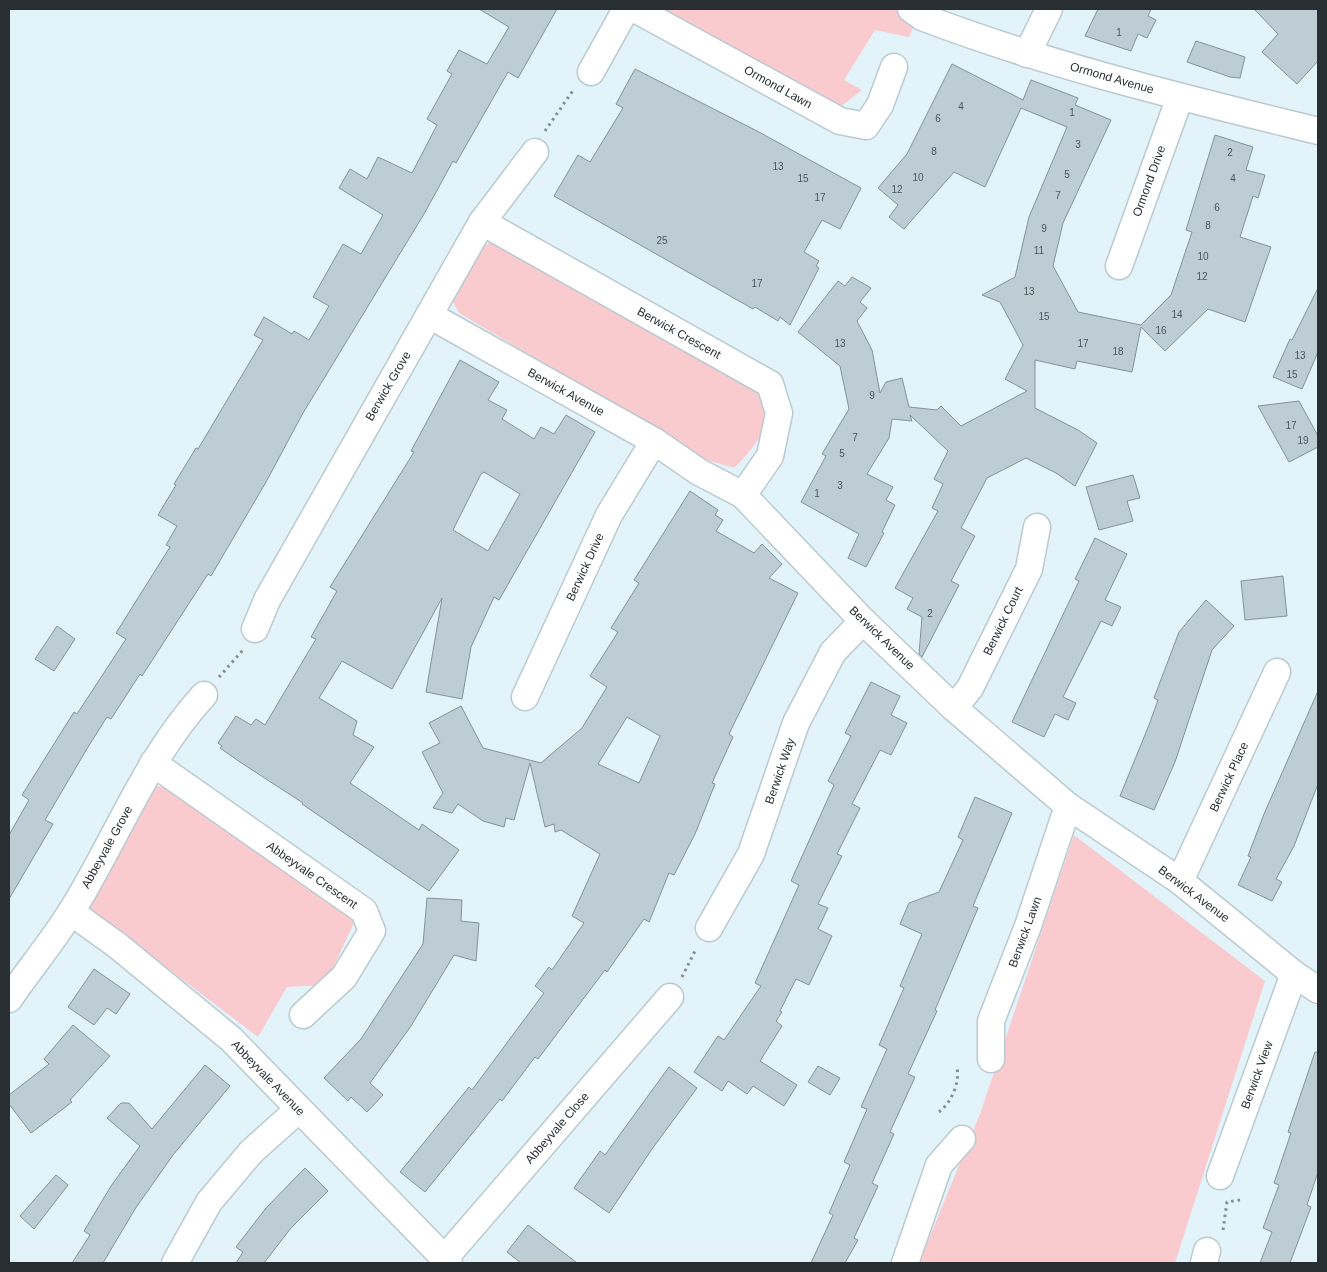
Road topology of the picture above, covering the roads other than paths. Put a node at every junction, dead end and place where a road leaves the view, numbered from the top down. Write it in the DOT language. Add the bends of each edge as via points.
graph roads {
  1 [pos="626,9"];
  2 [pos="635,9"];
  3 [pos="911,9"];
  4 [pos="1049,9"];
  5 [pos="1027,54"];
  6 [pos="894,67"];
  7 [pos="591,72"];
  8 [pos="1180,97"];
  9 [pos="1318,131"];
  10 [pos="535,152"];
  11 [pos="482,222"];
  12 [pos="1119,266"];
  13 [pos="429,315"];
  14 [pos="654,441"];
  15 [pos="743,494"];
  16 [pos="1036,528"];
  17 [pos="862,621"];
  18 [pos="255,628"];
  19 [pos="1277,672"];
  20 [pos="204,695"];
  21 [pos="525,697"];
  22 [pos="954,708"];
  23 [pos="154,763"];
  24 [pos="1068,806"];
  25 [pos="1180,881"];
  26 [pos="71,912"];
  27 [pos="709,928"];
  28 [pos="1294,974"];
  29 [pos="1318,990"];
  30 [pos="670,997"];
  31 [pos="9,998"];
  32 [pos="302,1015"];
  33 [pos="991,1059"];
  34 [pos="299,1109"];
  35 [pos="962,1138"];
  36 [pos="1220,1176"];
  37 [pos="446,1261"];
  38 [pos="175,1263"];
  39 [pos="905,1263"];
  1 -- 7 [label="street"];
  2 -- 6 [label="street, Ormond Lawn" via="840,121 866,126 880,105"];
  3 -- 5 [label="street, Ormond Avenue" via="922,17"];
  4 -- 5 [label="street"];
  5 -- 8 [label="street, Ormond Avenue"];
  8 -- 9 [label="street, Ormond Avenue"];
  8 -- 12 [label="street, Ormond Drive"];
  10 -- 11 [label="street, Berwick Grove"];
  11 -- 13 [label="street, Berwick Grove"];
  11 -- 15 [label="street, Berwick Crescent" via="770,384 779,412 770,456"];
  13 -- 14 [label="street, Berwick Avenue"];
  13 -- 18 [label="street, Berwick Grove" via="267,600"];
  14 -- 15 [label="street, Berwick Avenue" via="699,472"];
  14 -- 21 [label="street, Berwick Drive" via="609,515"];
  15 -- 17 [label="street, Berwick Avenue"];
  16 -- 22 [label="street, Berwick Court" via="1029,569 970,688"];
  17 -- 22 [label="street, Berwick Avenue"];
  17 -- 27 [label="street, Berwick Way" via="833,652 796,724 751,854"];
  19 -- 25 [label="street, Berwick Place"];
  20 -- 23 [label="street, Abbeyvale Grove" via="180,721"];
  22 -- 24 [label="street, Berwick Avenue"];
  23 -- 26 [label="street, Abbeyvale Grove"];
  23 -- 32 [label="street, Abbeyvale Crescent" via="364,911 372,931 344,976"];
  24 -- 25 [label="street, Berwick Avenue"];
  24 -- 33 [label="street, Berwick Lawn" via="1028,926 991,1021"];
  25 -- 28 [label="street, Berwick Avenue"];
  26 -- 31 [label="street, Abbeyvale Grove"];
  26 -- 34 [label="street, Abbeyvale Avenue" via="118,946 231,1039"];
  28 -- 29 [label="street, Berwick Avenue"];
  28 -- 36 [label="street, Berwick View"];
  30 -- 37 [label="street, Abbeyvale Close"];
  34 -- 37 [label="street, Abbeyvale Avenue"];
  34 -- 38 [label="street" via="251,1152 209,1202"];
  35 -- 39 [label="street" via="940,1165"];
}
